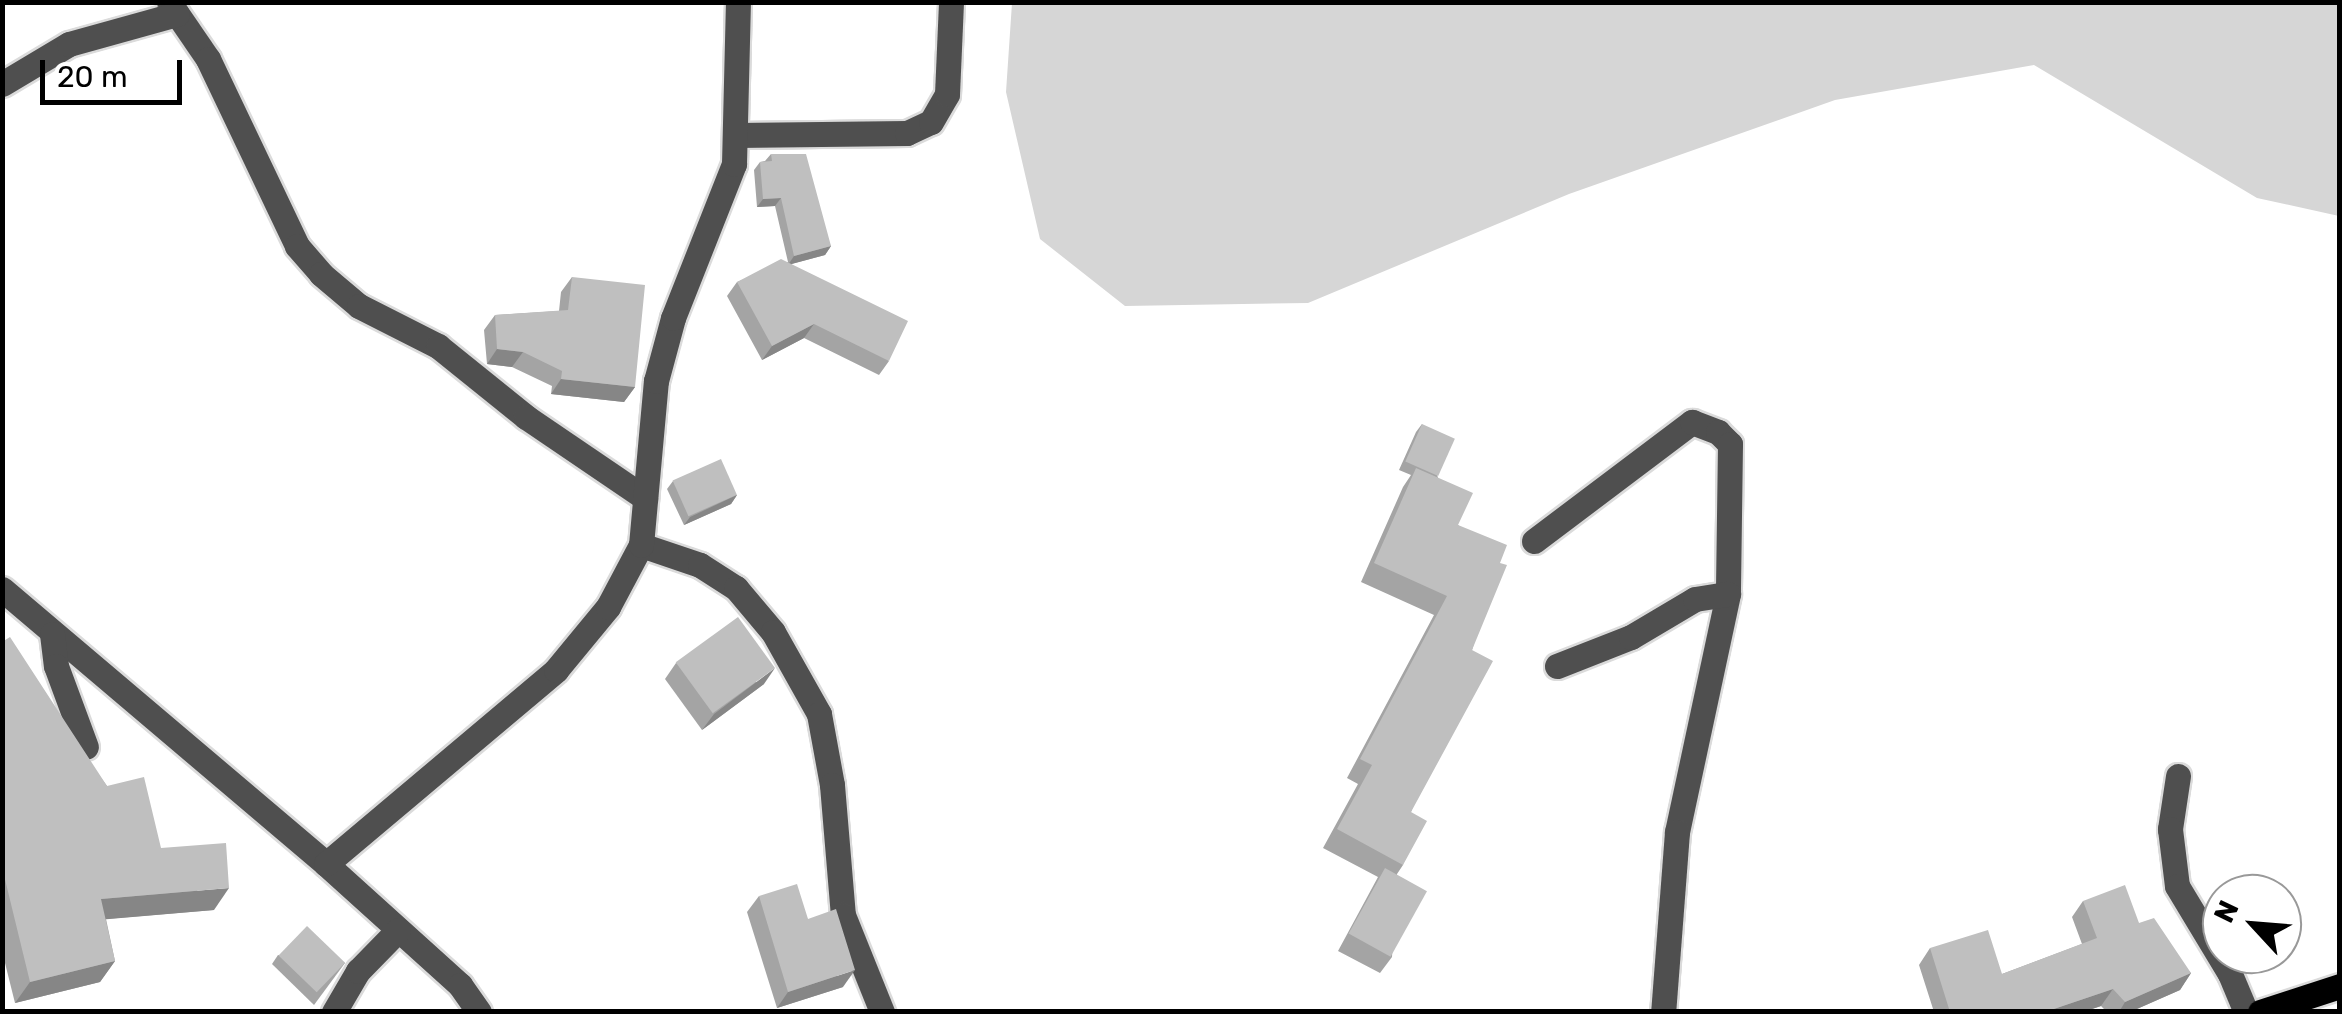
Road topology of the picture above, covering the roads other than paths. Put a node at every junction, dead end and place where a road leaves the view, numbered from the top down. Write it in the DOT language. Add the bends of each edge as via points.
graph roads {
  1 [pos="738,2"];
  2 [pos="951,2"];
  3 [pos="173,8"];
  4 [pos="2,84"];
  5 [pos="736,134"];
  6 [pos="646,498"];
  7 [pos="1534,541"];
  8 [pos="641,545"];
  9 [pos="2,590"];
  10 [pos="1728,594"];
  11 [pos="52,634"];
  12 [pos="1556,666"];
  13 [pos="86,747"];
  14 [pos="2178,776"];
  15 [pos="326,864"];
  16 [pos="398,930"];
  17 [pos="2340,986"];
  18 [pos="334,1012"];
  19 [pos="479,1012"];
  20 [pos="882,1012"];
  21 [pos="1663,1012"];
  22 [pos="2246,1012"];
  23 [pos="2260,1012"];
  1 -- 5 [label="street"];
  2 -- 5 [label="street" via="947,94 931,122 907,133"];
  3 -- 4 [label="street" via="69,44"];
  3 -- 6 [label="street" via="208,59 296,246 322,274 359,306 438,346 526,417"];
  5 -- 6 [label="street" via="734,164 673,318 656,381"];
  6 -- 8 [label="street"];
  7 -- 10 [label="street" via="1692,422 1730,444"];
  8 -- 15 [label="street" via="608,607 556,670"];
  8 -- 20 [label="street" via="700,566 736,588 800,677 819,714 832,785 843,915"];
  9 -- 11 [label="street"];
  10 -- 12 [label="street" via="1695,600 1631,637"];
  10 -- 21 [label="street" via="1677,832"];
  11 -- 13 [label="street" via="56,666"];
  11 -- 15 [label="street"];
  14 -- 22 [label="street" via="2170,829 2177,886"];
  15 -- 16 [label="street"];
  16 -- 18 [label="street" via="358,971"];
  16 -- 19 [label="street" via="460,985"];
  17 -- 23 [label="main road"];
}
